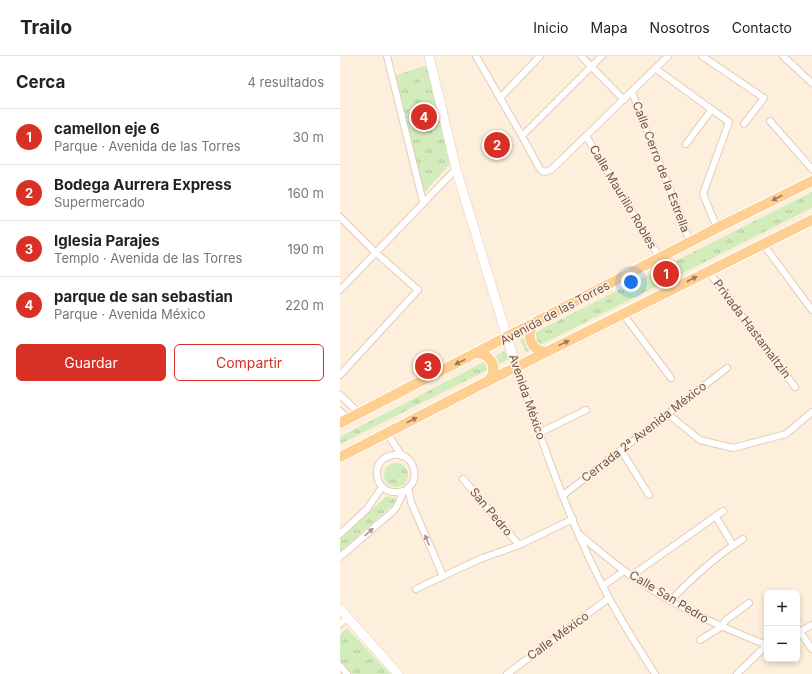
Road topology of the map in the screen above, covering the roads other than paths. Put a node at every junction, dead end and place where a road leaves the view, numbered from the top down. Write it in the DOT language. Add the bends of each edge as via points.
graph roads {
  1 [pos="387,56"];
  2 [pos="429,56"];
  3 [pos="476,56"];
  4 [pos="540,56"];
  5 [pos="581,56"];
  6 [pos="602,56"];
  7 [pos="668,56"];
  8 [pos="702,56"];
  9 [pos="784,56"];
  10 [pos="592,66"];
  11 [pos="656,69"];
  12 [pos="812,83"];
  13 [pos="632,92"];
  14 [pos="500,98"];
  15 [pos="624,100"];
  16 [pos="712,109"];
  17 [pos="770,121"];
  18 [pos="744,124"];
  19 [pos="522,136"];
  20 [pos="586,136"];
  21 [pos="686,144"];
  22 [pos="456,169"];
  23 [pos="812,169"];
  24 [pos="812,181"];
  25 [pos="423,202"];
  26 [pos="340,218"];
  27 [pos="812,220"];
  28 [pos="717,228"];
  29 [pos="690,242"];
  30 [pos="763,244"];
  31 [pos="375,252"];
  32 [pos="660,258"];
  33 [pos="708,271"];
  34 [pos="340,290"];
  35 [pos="812,310"];
  36 [pos="623,314"];
  37 [pos="534,324"];
  38 [pos="507,338"];
  39 [pos="546,352"];
  40 [pos="477,353"];
  41 [pos="516,367"];
  42 [pos="727,368"];
  43 [pos="340,375"];
  44 [pos="671,378"];
  45 [pos="488,381"];
  46 [pos="796,387"];
  47 [pos="340,394"];
  48 [pos="586,410"];
  49 [pos="340,411"];
  50 [pos="812,412"];
  51 [pos="359,413"];
  52 [pos="668,414"];
  53 [pos="344,421"];
  54 [pos="387,433"];
  55 [pos="539,433"];
  56 [pos="621,450"];
  57 [pos="402,456"];
  58 [pos="340,457"];
  59 [pos="463,479"];
  60 [pos="382,488"];
  61 [pos="406,490"];
  62 [pos="649,495"];
  63 [pos="562,496"];
  64 [pos="724,511"];
  65 [pos="716,518"];
  66 [pos="573,519"];
  67 [pos="340,534"];
  68 [pos="579,534"];
  69 [pos="743,538"];
  70 [pos="519,545"];
  71 [pos="733,545"];
  72 [pos="340,558"];
  73 [pos="624,571"];
  74 [pos="443,576"];
  75 [pos="631,576"];
  76 [pos="603,586"];
  77 [pos="416,589"];
  78 [pos="609,598"];
  79 [pos="670,601"];
  80 [pos="749,603"];
  81 [pos="340,609"];
  82 [pos="347,618"];
  83 [pos="340,624"];
  84 [pos="812,625"];
  85 [pos="720,627"];
  86 [pos="800,632"];
  87 [pos="800,634"];
  88 [pos="700,640"];
  89 [pos="764,644"];
  90 [pos="764,648"];
  91 [pos="812,649"];
  92 [pos="340,666"];
  93 [pos="347,674"];
  94 [pos="398,674"];
  95 [pos="507,674"];
  96 [pos="655,674"];
  97 [pos="737,674"];
  1 -- 25 [label="street"];
  2 -- 22 [label="street, Avenida México"];
  3 -- 14 [label="street"];
  4 -- 14 [label="street"];
  5 -- 10 [label="street, Calle Cerro de la Estrella"];
  6 -- 10 [label="street"];
  7 -- 11 [label="street"];
  8 -- 18 [label="street" via="764,98"];
  9 -- 12 [label="street"];
  10 -- 15 [label="street, Calle Cerro de la Estrella"];
  10 -- 19 [label="street"];
  11 -- 13 [label="street"];
  11 -- 16 [label="street"];
  13 -- 15 [label="street"];
  13 -- 29 [label="street, Calle Cerro de la Estrella"];
  14 -- 19 [label="street"];
  15 -- 20 [label="street"];
  16 -- 21 [label="street"];
  16 -- 28 [label="street" via="729,122 703,194"];
  17 -- 23 [label="street"];
  19 -- 20 [label="street" via="544,172 551,170"];
  20 -- 32 [label="street, Calle Maurilio Robles"];
  22 -- 25 [label="street"];
  22 -- 38 [label="street, Avenida México"];
  24 -- 28 [label="main road, Avenida de las Torres, one-way"];
  25 -- 31 [label="street"];
  26 -- 31 [label="street"];
  27 -- 30 [label="main road"];
  28 -- 29 [label="main road, Avenida de las Torres"];
  29 -- 32 [label="main road, Avenida de las Torres"];
  30 -- 33 [label="main road"];
  30 -- 35 [label="street"];
  31 -- 34 [label="street"];
  31 -- 43 [label="street" via="418,290"];
  32 -- 37 [label="main road, Avenida de las Torres"];
  36 -- 33 [label="main road, one-way"];
  33 -- 46 [label="street, Privada Hastamaltzin"];
  39 -- 36 [label="main road, one-way"];
  36 -- 44 [label="street"];
  37 -- 38 [label="main road, Avenida de las Torres"];
  37 -- 39 [label="main road" via="530,330 530,341 538,350"];
  38 -- 40 [label="main road, Avenida de las Torres"];
  38 -- 41 [label="street, Avenida México"];
  39 -- 41 [label="main road"];
  40 -- 45 [label="main road" via="488,357 492,363 493,371"];
  40 -- 51 [label="main road, Avenida de las Torres, one-way"];
  41 -- 45 [label="main road"];
  41 -- 55 [label="street, Avenida México"];
  42 -- 52 [label="street, Cerrada 2ª Avenida México"];
  54 -- 45 [label="main road, one-way"];
  47 -- 51 [label="street"];
  48 -- 55 [label="street"];
  49 -- 53 [label="street"];
  50 -- 52 [label="street" via="786,434 733,448 700,440"];
  51 -- 53 [label="main road, Avenida de las Torres"];
  52 -- 56 [label="street, Cerrada 2ª Avenida México"];
  54 -- 57 [label="street"];
  54 -- 58 [label="main road"];
  55 -- 63 [label="street, Avenida México"];
  56 -- 62 [label="street"];
  56 -- 63 [label="street, Cerrada 2ª Avenida México"];
  57 -- 60 [label="street" via="391,455 381,461 376,477"];
  57 -- 61 [label="street" via="410,460 414,468 413,481"];
  59 -- 70 [label="street, San Pedro"];
  60 -- 61 [label="street" via="392,493"];
  60 -- 67 [label="street" via="367,509"];
  72 -- 61 [label="street, one-way" via="395,509"];
  74 -- 61 [label="street, one-way"];
  63 -- 66 [label="street, Avenida México"];
  64 -- 65 [label="street"];
  65 -- 71 [label="street"];
  65 -- 75 [label="street"];
  66 -- 68 [label="street, Avenida México"];
  66 -- 70 [label="street"];
  68 -- 73 [label="street, Calle San Pedro"];
  68 -- 76 [label="street, Avenida México"];
  69 -- 71 [label="street"];
  70 -- 74 [label="street"];
  71 -- 79 [label="street"];
  73 -- 75 [label="street, Calle San Pedro"];
  73 -- 76 [label="street"];
  74 -- 77 [label="street"];
  75 -- 79 [label="street, Calle San Pedro"];
  76 -- 78 [label="street, Avenida México"];
  78 -- 95 [label="street, Calle México"];
  78 -- 96 [label="street, Avenida México"];
  79 -- 85 [label="street, Calle San Pedro"];
  80 -- 85 [label="street"];
  81 -- 82 [label="street"];
  82 -- 83 [label="street"];
  82 -- 94 [label="street"];
  84 -- 86 [label="street"];
  85 -- 88 [label="street"];
  85 -- 89 [label="street, Calle San Pedro"];
  87 -- 91 [label="street"];
  90 -- 97 [label="street"];
  92 -- 93 [label="street"];
}
